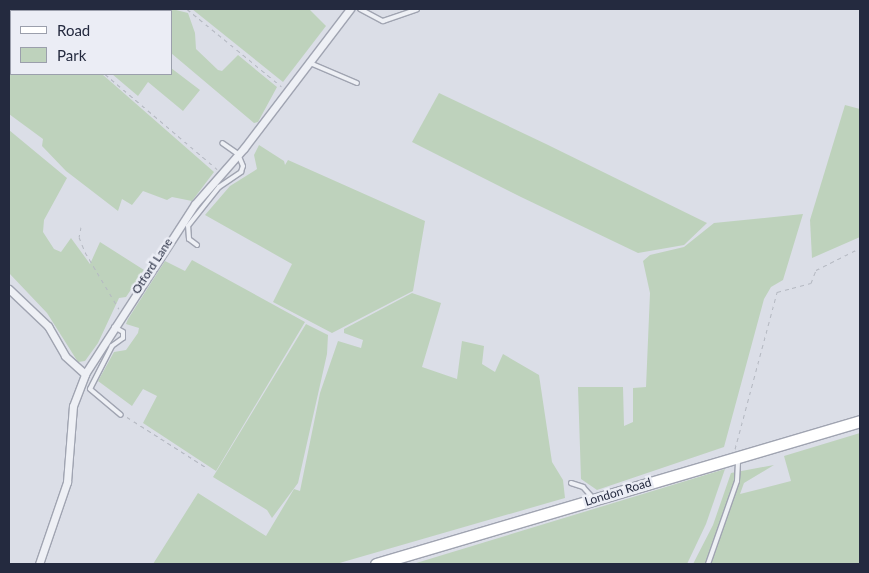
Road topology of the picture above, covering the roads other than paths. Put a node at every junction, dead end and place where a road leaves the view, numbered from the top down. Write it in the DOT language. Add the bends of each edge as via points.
graph roads {
  1 [pos="350,9"];
  2 [pos="360,9"];
  3 [pos="418,9"];
  4 [pos="308,62"];
  5 [pos="358,83"];
  6 [pos="222,143"];
  7 [pos="238,154"];
  8 [pos="197,245"];
  9 [pos="9,290"];
  10 [pos="114,326"];
  11 [pos="85,374"];
  12 [pos="121,415"];
  13 [pos="860,421"];
  14 [pos="738,457"];
  15 [pos="571,483"];
  16 [pos="594,499"];
  17 [pos="39,564"];
  18 [pos="376,564"];
  19 [pos="708,564"];
  1 -- 4 [label="street, Otford Lane"];
  2 -- 3 [label="lane" via="383,21"];
  4 -- 5 [label="lane"];
  4 -- 7 [label="street, Otford Lane"];
  6 -- 7 [label="lane"];
  7 -- 8 [label="lane" via="241,172 219,188 188,226 189,238"];
  7 -- 10 [label="street, Otford Lane" via="169,240"];
  9 -- 11 [label="street" via="48,326 65,356"];
  10 -- 11 [label="street, Otford Lane"];
  10 -- 12 [label="lane" via="124,332 123,338 112,346 90,389"];
  11 -- 17 [label="street, Otford Lane" via="73,406 68,482"];
  13 -- 14 [label="main road, London Road"];
  14 -- 16 [label="main road, London Road"];
  14 -- 19 [label="lane" via="737,481"];
  15 -- 16 [label="lane" via="590,491"];
  16 -- 18 [label="main road, London Road"];
}
